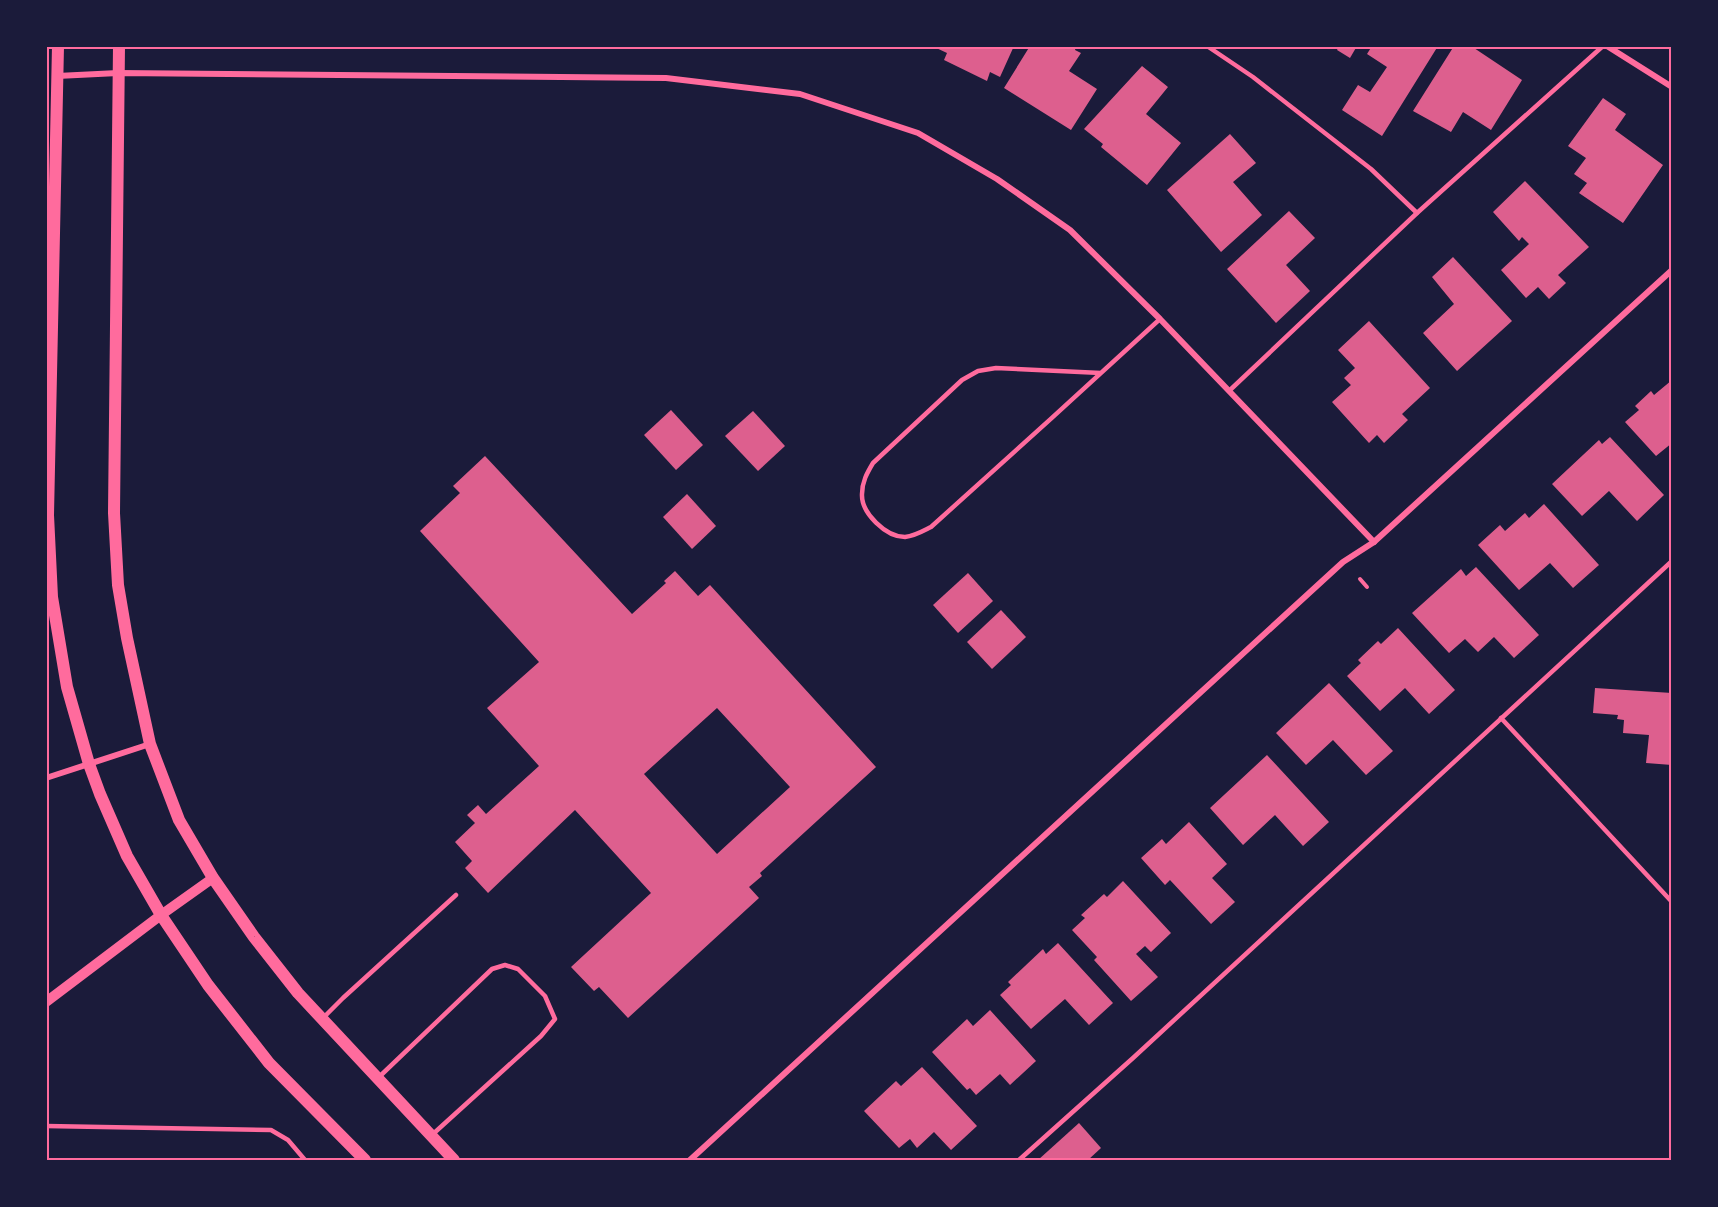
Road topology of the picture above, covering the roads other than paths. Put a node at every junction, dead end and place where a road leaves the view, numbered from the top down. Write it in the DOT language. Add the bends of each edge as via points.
graph roads {
  1 [pos="58,46"];
  2 [pos="119,46"];
  3 [pos="1207,46"];
  4 [pos="1605,46"];
  5 [pos="118,73"];
  6 [pos="57,76"];
  7 [pos="1671,87"];
  8 [pos="1417,213"];
  9 [pos="1671,270"];
  10 [pos="1160,319"];
  11 [pos="1101,374"];
  12 [pos="1229,391"];
  13 [pos="1374,542"];
  14 [pos="1671,561"];
  15 [pos="1501,718"];
  16 [pos="150,744"];
  17 [pos="89,764"];
  18 [pos="46,778"];
  19 [pos="213,878"];
  20 [pos="456,895"];
  21 [pos="1671,902"];
  22 [pos="161,915"];
  23 [pos="46,1002"];
  24 [pos="322,1019"];
  25 [pos="378,1078"];
  26 [pos="46,1126"];
  27 [pos="431,1136"];
  28 [pos="305,1161"];
  29 [pos="365,1161"];
  30 [pos="454,1161"];
  31 [pos="690,1161"];
  32 [pos="1019,1161"];
  1 -- 6 [label="main road"];
  2 -- 5 [label="main road"];
  3 -- 8 [label="lane" via="1371,169"];
  4 -- 7 [label="street"];
  4 -- 8 [label="lane"];
  5 -- 6 [label="street"];
  5 -- 10 [label="street" via="666,78 800,94 918,133 997,179 1070,230"];
  5 -- 16 [label="main road" via="114,513 118,585"];
  6 -- 17 [label="main road" via="49,539 52,597 67,687"];
  8 -- 12 [label="lane"];
  9 -- 13 [label="street"];
  10 -- 11 [label="lane"];
  10 -- 12 [label="street"];
  11 -- 11 [label="lane" via="932,527 903,537 882,528 869,515 861,496 864,478 873,463 962,381 978,371 996,368"];
  12 -- 13 [label="street"];
  13 -- 31 [label="street" via="1343,562"];
  14 -- 15 [label="lane"];
  15 -- 21 [label="lane"];
  15 -- 32 [label="lane"];
  16 -- 17 [label="street"];
  16 -- 19 [label="main road" via="179,820"];
  17 -- 18 [label="street"];
  17 -- 22 [label="main road" via="127,856"];
  19 -- 22 [label="street"];
  19 -- 24 [label="main road" via="254,937"];
  20 -- 24 [label="lane"];
  22 -- 23 [label="street"];
  22 -- 29 [label="main road" via="208,985 269,1063"];
  24 -- 25 [label="main road"];
  25 -- 27 [label="main road"];
  25 -- 27 [label="lane" via="492,969 505,964 518,969 545,996 555,1019"];
  26 -- 28 [label="lane" via="271,1130 288,1140"];
  27 -- 30 [label="main road"];
}
